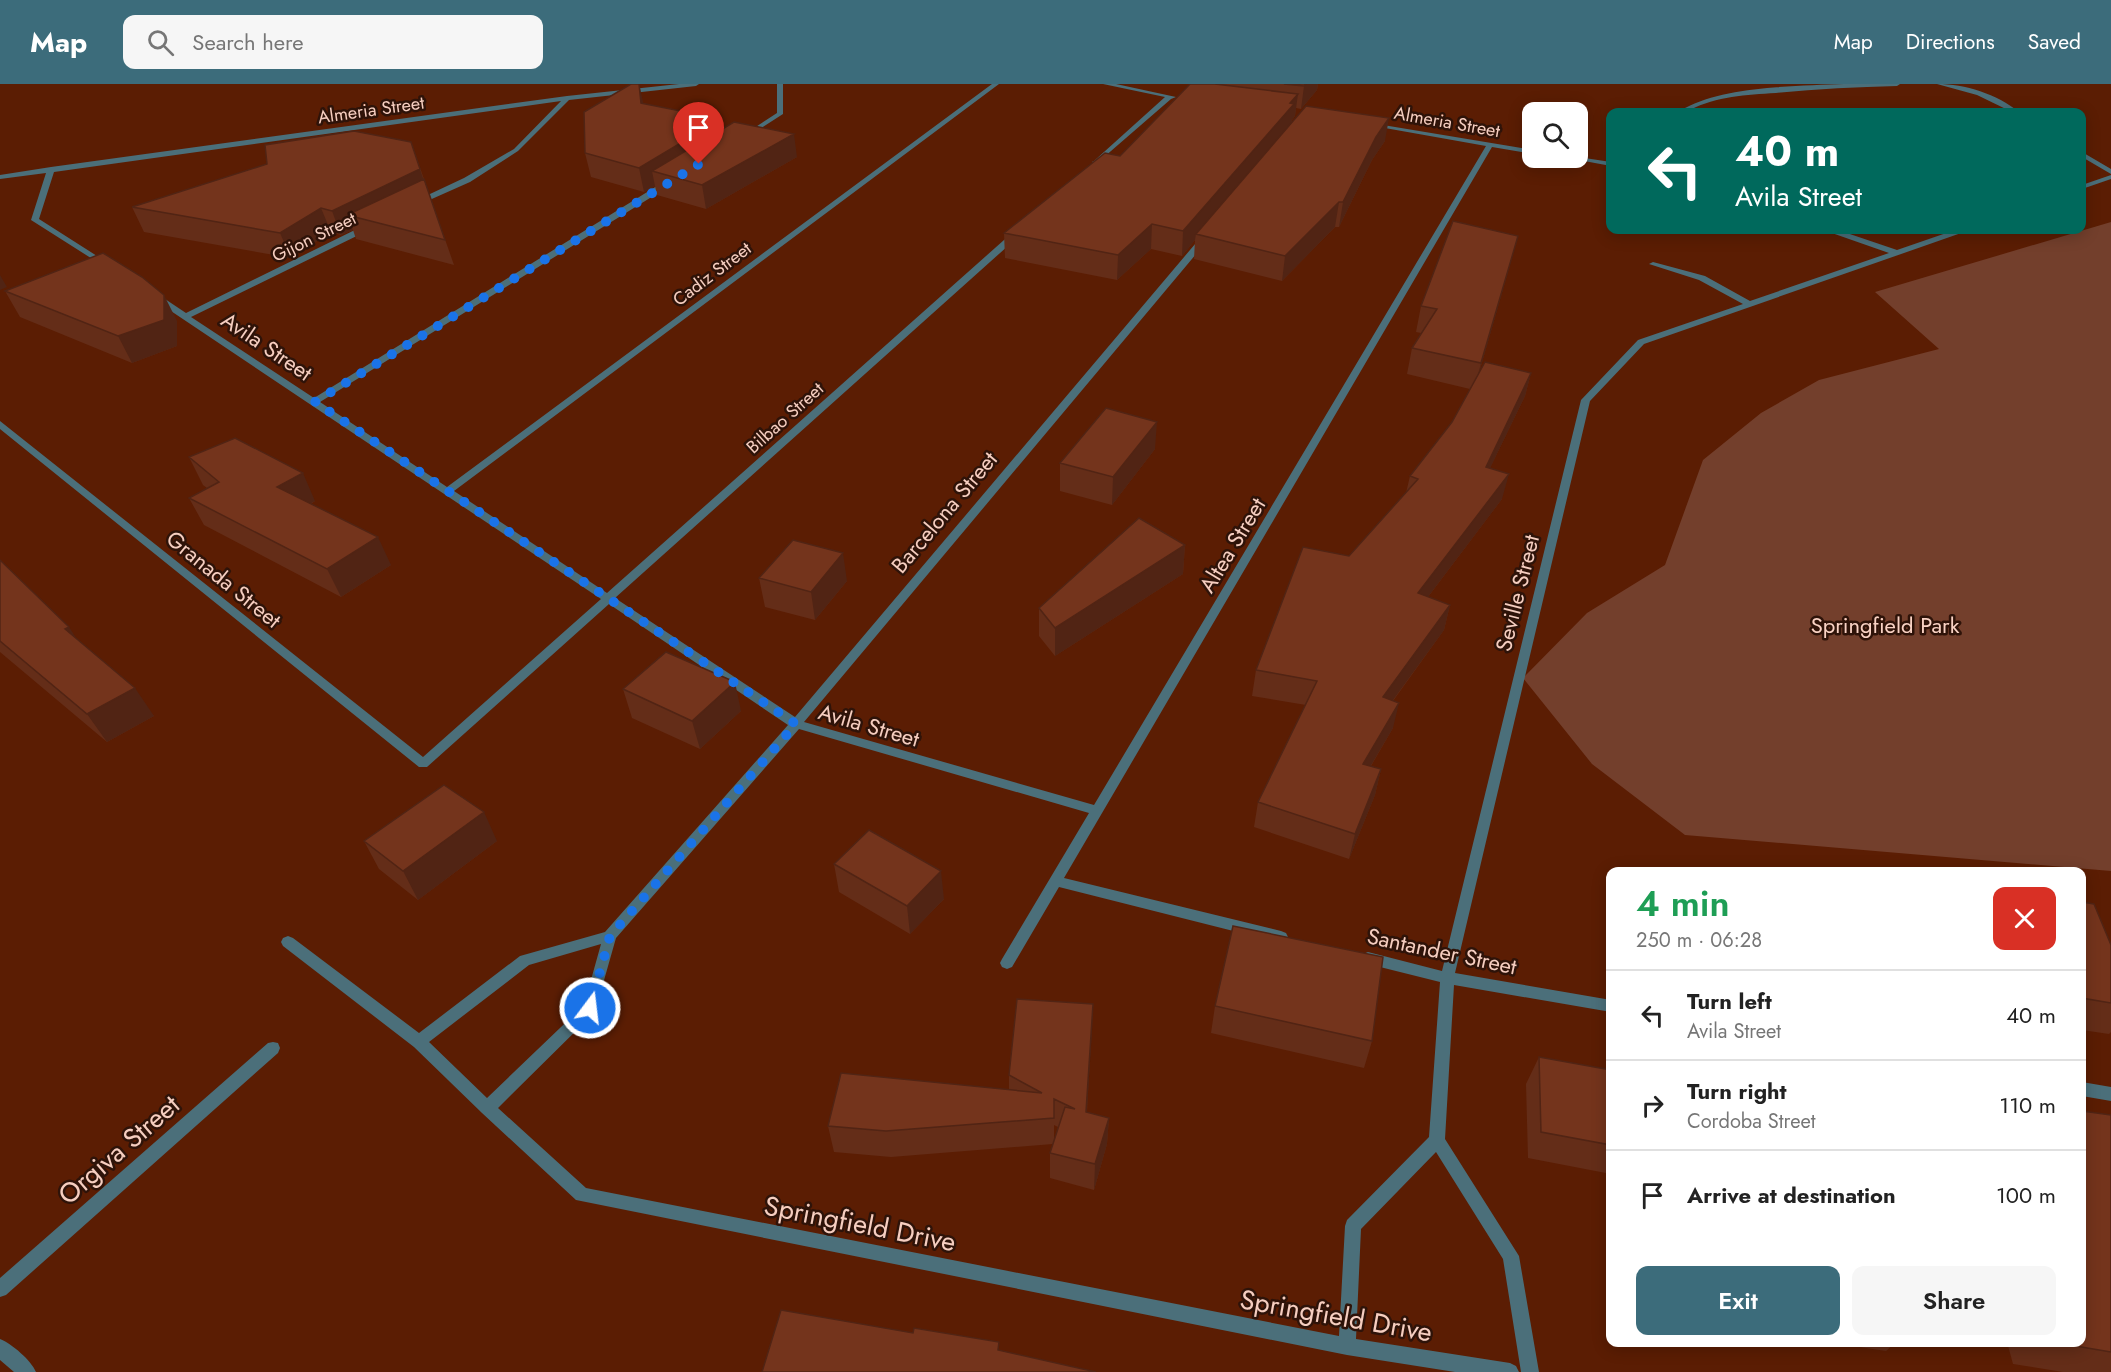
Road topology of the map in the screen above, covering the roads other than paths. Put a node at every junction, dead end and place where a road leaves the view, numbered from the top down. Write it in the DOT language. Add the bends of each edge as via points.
graph roads {
  1 [pos="696,84"];
  2 [pos="780,84"];
  3 [pos="996,84"];
  4 [pos="1107,84"];
  5 [pos="1897,84"];
  6 [pos="1940,84"];
  7 [pos="1168,97"];
  8 [pos="567,98"];
  9 [pos="1180,98"];
  10 [pos="1689,108"];
  11 [pos="2010,108"];
  12 [pos="1366,124"];
  13 [pos="740,139"];
  14 [pos="1490,146"];
  15 [pos="1522,150"];
  16 [pos="2086,156"];
  17 [pos="1588,161"];
  18 [pos="1606,163"];
  19 [pos="51,169"];
  20 [pos="1089,169"];
  21 [pos="2111,172"];
  22 [pos="0,177"];
  23 [pos="679,177"];
  24 [pos="2111,177"];
  25 [pos="2086,186"];
  26 [pos="405,210"];
  27 [pos="1026,224"];
  28 [pos="373,225"];
  29 [pos="1210,232"];
  30 [pos="1843,234"];
  31 [pos="1948,234"];
  32 [pos="1895,252"];
  33 [pos="1653,264"];
  34 [pos="115,271"];
  35 [pos="146,290"];
  36 [pos="1751,305"];
  37 [pos="186,316"];
  38 [pos="315,402"];
  39 [pos="0,424"];
  40 [pos="448,491"];
  41 [pos="609,598"];
  42 [pos="796,724"];
  43 [pos="423,764"];
  44 [pos="1098,811"];
  45 [pos="1056,881"];
  46 [pos="610,936"];
  47 [pos="1298,941"];
  48 [pos="288,942"];
  49 [pos="1355,955"];
  50 [pos="1007,963"];
  51 [pos="1447,978"];
  52 [pos="1606,1005"];
  53 [pos="419,1042"];
  54 [pos="273,1048"];
  55 [pos="2086,1090"];
  56 [pos="2111,1094"];
  57 [pos="486,1108"];
  58 [pos="1437,1140"];
  59 [pos="0,1290"];
  60 [pos="1347,1346"];
  61 [pos="0,1348"];
  62 [pos="27,1372"];
  63 [pos="1510,1372"];
  64 [pos="1530,1372"];
  1 -- 8 [label="street, Almeria Street"];
  2 -- 13 [label="street" via="780,114"];
  3 -- 40 [label="street, Cadiz Street"];
  4 -- 7 [label="street"];
  5 -- 10 [label="street" via="1725,95"];
  6 -- 11 [label="street" via="1964,87"];
  7 -- 9 [label="street"];
  7 -- 20 [label="street"];
  8 -- 19 [label="street, Almeria Street"];
  8 -- 26 [label="street" via="516,150 467,180"];
  12 -- 14 [label="street, Almeria Street"];
  14 -- 15 [label="street, Almeria Street"];
  14 -- 44 [label="street, Altea Street"];
  16 -- 21 [label="street"];
  17 -- 18 [label="street"];
  19 -- 22 [label="street"];
  19 -- 34 [label="street" via="35,220"];
  23 -- 38 [label="street"];
  24 -- 25 [label="street"];
  27 -- 41 [label="street, Bilbao Street"];
  28 -- 37 [label="street, Gijon Street"];
  29 -- 42 [label="street, Barcelona Street"];
  30 -- 32 [label="street"];
  31 -- 32 [label="street, Seville Street"];
  32 -- 36 [label="street, Seville Street"];
  33 -- 36 [label="street" via="1702,278"];
  35 -- 37 [label="street, Avila Street"];
  36 -- 51 [label="street, Seville Street" via="1641,342 1586,400"];
  37 -- 38 [label="street, Avila Street"];
  38 -- 40 [label="street, Avila Street"];
  39 -- 43 [label="street, Granada Street"];
  40 -- 41 [label="street, Avila Street"];
  41 -- 42 [label="street, Avila Street"];
  41 -- 43 [label="street, Bilbao Street"];
  42 -- 44 [label="street, Avila Street"];
  42 -- 46 [label="street, Barcelona Street"];
  44 -- 45 [label="street, Altea Street"];
  45 -- 47 [label="street"];
  45 -- 50 [label="street, Altea Street"];
  46 -- 53 [label="street" via="525,960"];
  46 -- 57 [label="street, Barcelona Street" via="590,1008"];
  48 -- 53 [label="street, Springfield Drive"];
  49 -- 51 [label="street, Santander Street"];
  51 -- 52 [label="street, Santander Street"];
  51 -- 58 [label="street, Seville Street"];
  53 -- 57 [label="street, Springfield Drive"];
  54 -- 59 [label="street, Orgiva Street"];
  55 -- 56 [label="street"];
  57 -- 60 [label="street, Springfield Drive" via="582,1195"];
  58 -- 60 [label="street" via="1353,1226"];
  58 -- 64 [label="street" via="1510,1256"];
  60 -- 63 [label="street, Springfield Drive"];
  61 -- 62 [label="street"];
}
